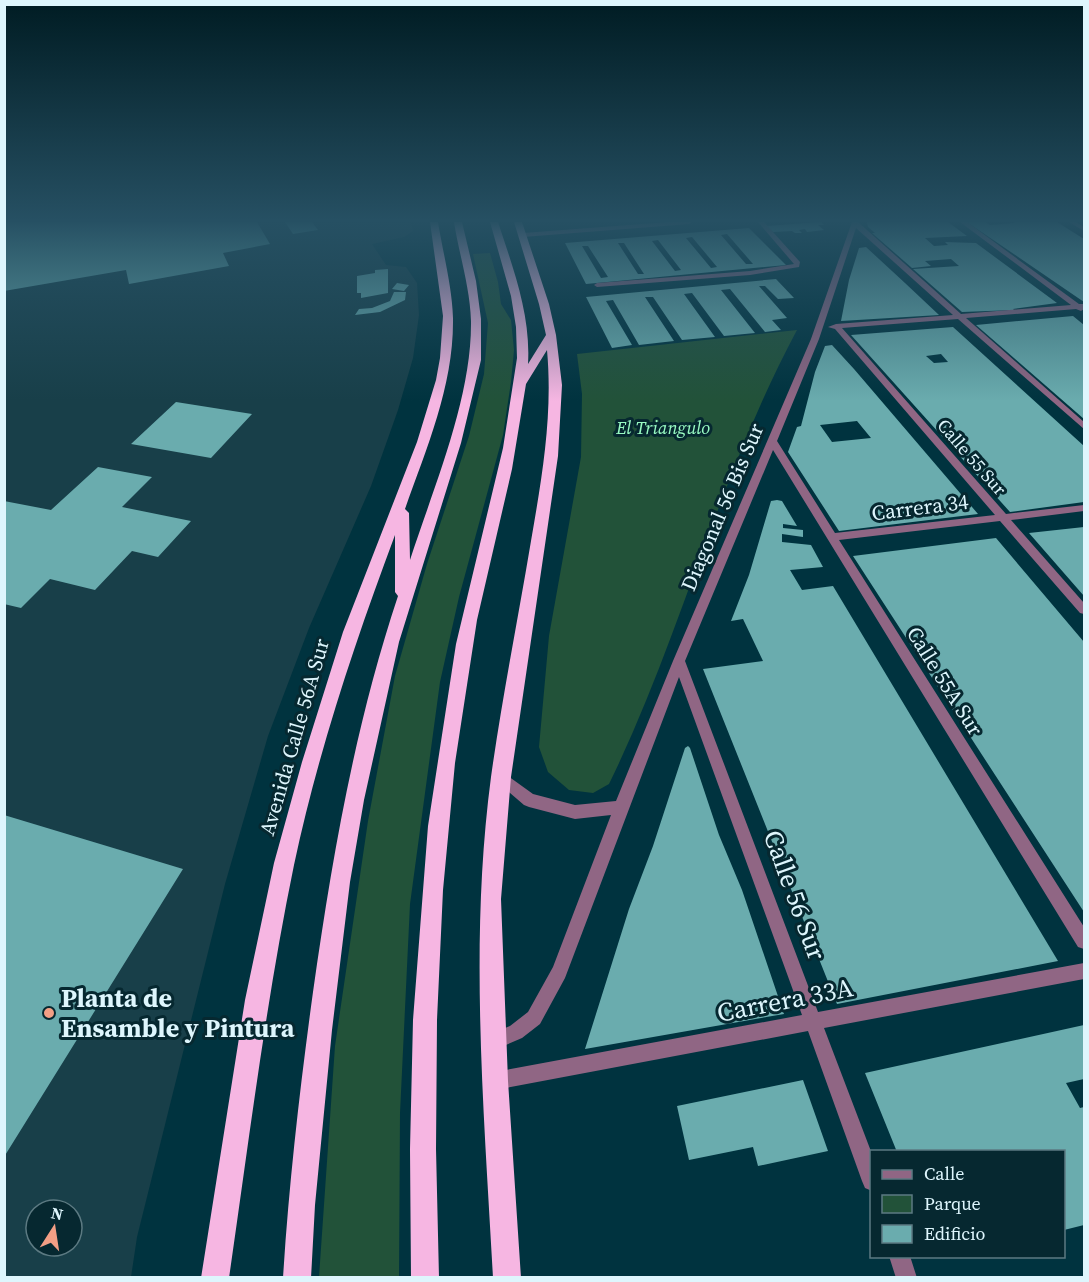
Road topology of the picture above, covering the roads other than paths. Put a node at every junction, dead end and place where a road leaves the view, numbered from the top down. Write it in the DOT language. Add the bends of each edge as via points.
graph roads {
  1 [pos="443,282"];
  2 [pos="471,282"];
  3 [pos="509,282"];
  4 [pos="536,282"];
  5 [pos="635,282"];
  6 [pos="834,282"];
  7 [pos="921,282"];
  8 [pos="1046,282"];
  9 [pos="597,285"];
  10 [pos="1082,308"];
  11 [pos="960,316"];
  12 [pos="836,326"];
  13 [pos="819,328"];
  14 [pos="551,335"];
  15 [pos="519,387"];
  16 [pos="1084,426"];
  17 [pos="772,441"];
  18 [pos="402,497"];
  19 [pos="1084,508"];
  20 [pos="1003,518"];
  21 [pos="832,537"];
  22 [pos="404,598"];
  23 [pos="1084,610"];
  24 [pos="679,662"];
  25 [pos="501,777"];
  26 [pos="621,807"];
  27 [pos="1084,941"];
  28 [pos="1084,970"];
  29 [pos="812,1021"];
  30 [pos="494,1041"];
  31 [pos="495,1081"];
  32 [pos="870,1176"];
  33 [pos="423,1223"];
  34 [pos="899,1258"];
  35 [pos="215,1278"];
  36 [pos="297,1278"];
  37 [pos="425,1278"];
  38 [pos="433,1278"];
  39 [pos="507,1278"];
  40 [pos="907,1278"];
  1 -- 18 [label="highway, Avenida Calle 56A Sur" via="448,316 442,380"];
  2 -- 22 [label="highway" via="475,360 449,463"];
  3 -- 15 [label="highway" via="521,332"];
  4 -- 14 [label="highway"];
  5 -- 9 [label="street"];
  6 -- 13 [label="street, Diagonal 56 Bis Sur"];
  7 -- 11 [label="street"];
  8 -- 10 [label="street"];
  10 -- 11 [label="street"];
  11 -- 12 [label="street"];
  11 -- 16 [label="street"];
  12 -- 13 [label="street"];
  12 -- 20 [label="street, Calle 55 Sur"];
  13 -- 17 [label="street, Diagonal 56 Bis Sur"];
  14 -- 15 [label="highway"];
  14 -- 25 [label="highway" via="556,385 552,456"];
  15 -- 33 [label="highway" via="505,471 460,660 445,766 427,948"];
  17 -- 21 [label="street, Calle 55A Sur"];
  17 -- 24 [label="street, Diagonal 56 Bis Sur"];
  18 -- 22 [label="highway"];
  18 -- 35 [label="highway, Avenida Calle 56A Sur" via="351,632 284,863 257,1000"];
  19 -- 20 [label="street, Carrera 34"];
  20 -- 21 [label="street, Carrera 34"];
  20 -- 23 [label="street, Calle 55 Sur"];
  21 -- 27 [label="street, Calle 55A Sur"];
  22 -- 36 [label="highway" via="372,719 339,882 301,1205"];
  24 -- 26 [label="street, Diagonal 56 Bis Sur"];
  24 -- 29 [label="street, Calle 56 Sur"];
  25 -- 26 [label="street" via="530,800 574,812"];
  25 -- 30 [label="highway" via="490,899"];
  26 -- 30 [label="street, Diagonal 56 Bis Sur" via="547,996 534,1018 516,1032"];
  28 -- 29 [label="street, Carrera 33A"];
  29 -- 31 [label="street, Carrera 33A"];
  29 -- 32 [label="street, Calle 56 Sur"];
  30 -- 31 [label="highway"];
  31 -- 39 [label="highway"];
  33 -- 37 [label="highway"];
  33 -- 38 [label="highway"];
  34 -- 40 [label="street"];
}
